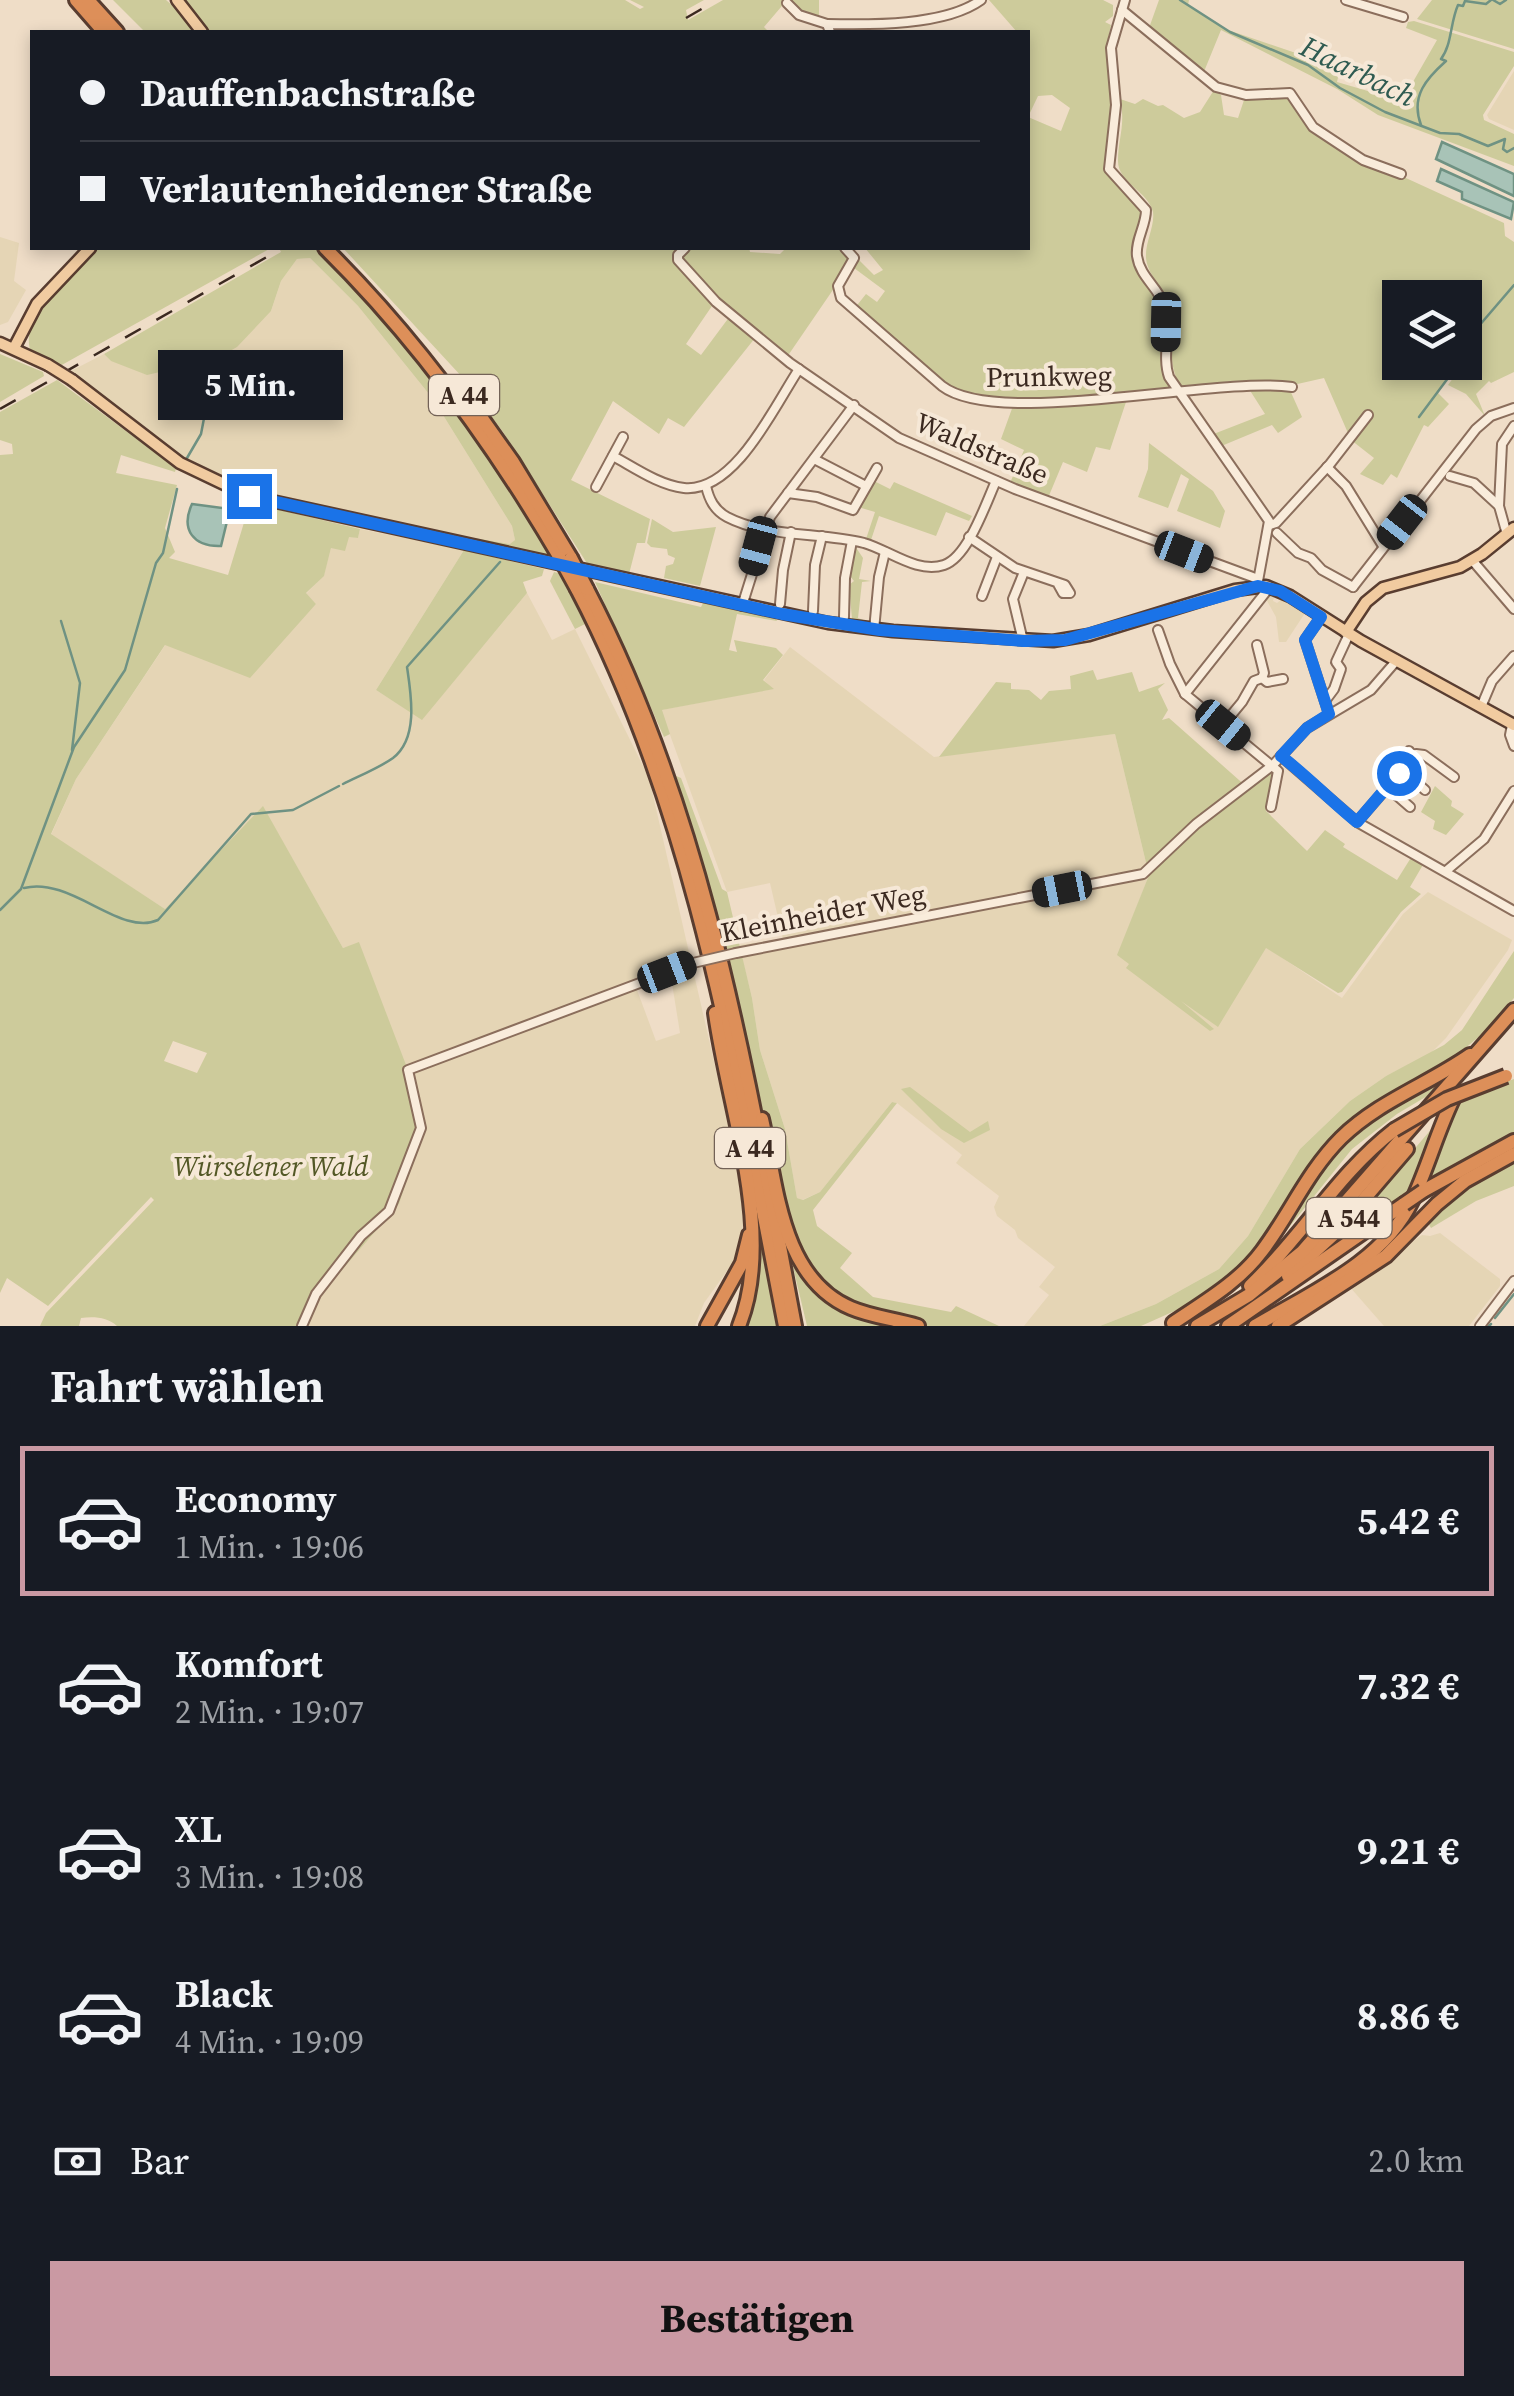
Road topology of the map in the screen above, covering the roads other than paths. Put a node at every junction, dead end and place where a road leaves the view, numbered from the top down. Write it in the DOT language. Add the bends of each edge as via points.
graph roads {
  1 [pos="76,0"];
  2 [pos="90,0"];
  3 [pos="177,0"];
  4 [pos="981,0"];
  5 [pos="1126,0"];
  6 [pos="1346,0"];
  7 [pos="787,3"];
  8 [pos="109,10"];
  9 [pos="1122,10"];
  10 [pos="1403,18"];
  11 [pos="850,26"];
  12 [pos="828,28"];
  13 [pos="102,30"];
  14 [pos="115,30"];
  15 [pos="200,30"];
  16 [pos="843,30"];
  17 [pos="1401,174"];
  18 [pos="88,250"];
  19 [pos="327,250"];
  20 [pos="339,250"];
  21 [pos="683,250"];
  22 [pos="847,250"];
  23 [pos="0,342"];
  24 [pos="14,348"];
  25 [pos="799,369"];
  26 [pos="1292,388"];
  27 [pos="1177,391"];
  28 [pos="854,405"];
  29 [pos="1514,408"];
  30 [pos="1368,415"];
  31 [pos="1514,426"];
  32 [pos="623,437"];
  33 [pos="613,456"];
  34 [pos="814,459"];
  35 [pos="1327,467"];
  36 [pos="877,468"];
  37 [pos="1450,476"];
  38 [pos="996,481"];
  39 [pos="706,486"];
  40 [pos="866,486"];
  41 [pos="596,487"];
  42 [pos="788,493"];
  43 [pos="1498,506"];
  44 [pos="1270,524"];
  45 [pos="764,528"];
  46 [pos="1510,529"];
  47 [pos="791,532"];
  48 [pos="1277,533"];
  49 [pos="822,536"];
  50 [pos="969,538"];
  51 [pos="852,541"];
  52 [pos="1383,546"];
  53 [pos="886,552"];
  54 [pos="998,557"];
  55 [pos="566,558"];
  56 [pos="1472,560"];
  57 [pos="1024,572"];
  58 [pos="1058,584"];
  59 [pos="1261,584"];
  60 [pos="1353,587"];
  61 [pos="582,589"];
  62 [pos="982,596"];
  63 [pos="1366,602"];
  64 [pos="780,604"];
  65 [pos="742,606"];
  66 [pos="1514,610"];
  67 [pos="813,611"];
  68 [pos="844,617"];
  69 [pos="1321,617"];
  70 [pos="874,630"];
  71 [pos="1158,630"];
  72 [pos="1348,633"];
  73 [pos="1024,641"];
  74 [pos="1256,645"];
  75 [pos="1514,656"];
  76 [pos="1397,660"];
  77 [pos="1262,678"];
  78 [pos="1283,679"];
  79 [pos="1186,694"];
  80 [pos="1325,701"];
  81 [pos="1481,707"];
  82 [pos="1329,714"];
  83 [pos="1223,725"];
  84 [pos="1513,725"];
  85 [pos="1400,740"];
  86 [pos="1514,746"];
  87 [pos="1410,754"];
  88 [pos="1281,756"];
  89 [pos="1274,765"];
  90 [pos="1400,771"];
  91 [pos="1454,777"];
  92 [pos="1387,787"];
  93 [pos="1424,790"];
  94 [pos="1514,791"];
  95 [pos="1271,807"];
  96 [pos="1410,807"];
  97 [pos="1357,822"];
  98 [pos="1446,871"];
  99 [pos="1514,911"];
  100 [pos="712,971"];
  101 [pos="1514,1010"];
  102 [pos="1514,1022"];
  103 [pos="1485,1044"];
  104 [pos="742,1061"];
  105 [pos="1510,1075"];
  106 [pos="1460,1086"];
  107 [pos="1514,1141"];
  108 [pos="1514,1154"];
  109 [pos="748,1198"];
  110 [pos="1302,1228"];
  111 [pos="1303,1276"];
  112 [pos="1328,1281"];
  113 [pos="1514,1281"];
  114 [pos="1170,1325"];
  115 [pos="302,1326"];
  116 [pos="707,1326"];
  117 [pos="739,1326"];
  118 [pos="785,1326"];
  119 [pos="798,1326"];
  120 [pos="918,1326"];
  121 [pos="1195,1326"];
  122 [pos="1216,1326"];
  123 [pos="1228,1326"];
  124 [pos="1242,1326"];
  125 [pos="1255,1326"];
  126 [pos="1270,1326"];
  127 [pos="1278,1326"];
  128 [pos="1480,1326"];
  1 -- 13 [label="highway"];
  2 -- 8 [label="highway"];
  2 -- 14 [label="highway"];
  3 -- 15 [label="main road"];
  4 -- 11 [label="street" via="936,19"];
  5 -- 9 [label="street"];
  6 -- 10 [label="street"];
  7 -- 12 [label="street"];
  9 -- 17 [label="street" via="1206,82 1246,94 1290,94 1314,127 1363,160"];
  9 -- 27 [label="street" via="1111,48 1116,105 1109,169 1146,210 1137,258 1166,307 1166,362"];
  11 -- 12 [label="street"];
  11 -- 16 [label="street"];
  18 -- 24 [label="main road" via="36,304"];
  19 -- 55 [label="highway, A 44" via="464,408"];
  20 -- 55 [label="highway, A 44" via="473,406 514,462"];
  21 -- 25 [label="street, Waldstraße" via="678,260 716,302"];
  22 -- 27 [label="street, Prunkweg" via="854,262 838,286 841,298 958,396 1014,402"];
  23 -- 24 [label="main road"];
  24 -- 65 [label="main road, bridge" via="72,380 180,464 249,496"];
  25 -- 28 [label="street, Waldstraße"];
  25 -- 39 [label="street" via="740,458"];
  26 -- 27 [label="street, Prunkweg"];
  27 -- 44 [label="street"];
  28 -- 34 [label="street"];
  28 -- 38 [label="street, Waldstraße" via="906,442"];
  29 -- 52 [label="street" via="1476,429"];
  30 -- 35 [label="street"];
  31 -- 43 [label="street" via="1502,444"];
  32 -- 33 [label="street"];
  33 -- 39 [label="street" via="676,486"];
  33 -- 41 [label="street"];
  34 -- 40 [label="street"];
  34 -- 42 [label="street"];
  35 -- 44 [label="street"];
  35 -- 52 [label="street"];
  36 -- 40 [label="street"];
  37 -- 43 [label="street" via="1474,483"];
  38 -- 50 [label="street"];
  38 -- 59 [label="street, Waldstraße"];
  39 -- 45 [label="street" via="712,505 728,518"];
  40 -- 42 [label="street" via="852,510"];
  42 -- 45 [label="street"];
  43 -- 46 [label="street"];
  44 -- 59 [label="street"];
  45 -- 47 [label="street"];
  45 -- 65 [label="street"];
  46 -- 56 [label="main road"];
  47 -- 49 [label="street"];
  47 -- 64 [label="street"];
  48 -- 60 [label="street"];
  49 -- 51 [label="street"];
  49 -- 67 [label="street"];
  50 -- 53 [label="street" via="953,561 938,566"];
  50 -- 54 [label="street"];
  51 -- 53 [label="street"];
  51 -- 68 [label="street"];
  52 -- 60 [label="street"];
  53 -- 70 [label="street"];
  54 -- 57 [label="street"];
  54 -- 62 [label="street"];
  55 -- 61 [label="highway, A 44, bridge"];
  56 -- 63 [label="main road" via="1395,584"];
  56 -- 66 [label="street"];
  57 -- 58 [label="street"];
  57 -- 73 [label="street" via="1013,599"];
  59 -- 69 [label="main road"];
  59 -- 73 [label="main road" via="1089,635"];
  59 -- 79 [label="street" via="1265,593"];
  60 -- 63 [label="street"];
  61 -- 100 [label="highway, A 44" via="656,772"];
  61 -- 104 [label="highway, A 44" via="627,670 673,786 714,924"];
  63 -- 72 [label="main road"];
  65 -- 70 [label="main road"];
  69 -- 72 [label="main road"];
  69 -- 80 [label="street" via="1305,640"];
  70 -- 73 [label="main road"];
  71 -- 79 [label="street"];
  72 -- 76 [label="main road"];
  72 -- 80 [label="street"];
  74 -- 77 [label="street"];
  75 -- 81 [label="street"];
  76 -- 81 [label="main road"];
  76 -- 82 [label="street" via="1371,690"];
  77 -- 78 [label="street"];
  77 -- 83 [label="street"];
  79 -- 83 [label="street"];
  80 -- 82 [label="street"];
  81 -- 84 [label="main road"];
  82 -- 88 [label="street"];
  83 -- 89 [label="street"];
  84 -- 86 [label="street"];
  85 -- 87 [label="street"];
  87 -- 90 [label="street" via="1396,765"];
  87 -- 91 [label="street" via="1424,755"];
  88 -- 89 [label="street"];
  88 -- 97 [label="street"];
  89 -- 95 [label="street" via="1280,776"];
  89 -- 115 [label="street, Kleinheider Weg, bridge" via="1143,874 693,962 408,1070 421,1128 390,1211 361,1236 316,1294"];
  90 -- 92 [label="street"];
  90 -- 93 [label="street"];
  92 -- 96 [label="street"];
  92 -- 97 [label="street"];
  94 -- 98 [label="street" via="1484,839"];
  97 -- 98 [label="street"];
  98 -- 99 [label="street"];
  100 -- 109 [label="highway"];
  100 -- 118 [label="highway, A 44"];
  101 -- 103 [label="highway, A 544"];
  102 -- 106 [label="highway, A 544"];
  103 -- 114 [label="highway" via="1352,1128 1310,1174 1249,1266"];
  103 -- 121 [label="highway, A 544" via="1302,1252 1249,1296"];
  104 -- 119 [label="highway, A 44"];
  104 -- 120 [label="highway" via="784,1222 807,1273 850,1308"];
  105 -- 110 [label="highway, bridge" via="1447,1098 1394,1130 1352,1167"];
  106 -- 112 [label="highway" via="1401,1220 1378,1248"];
  106 -- 122 [label="highway, A 544" via="1334,1234 1287,1277"];
  107 -- 111 [label="highway, bridge" via="1423,1191"];
  108 -- 127 [label="highway" via="1464,1181 1386,1256"];
  109 -- 116 [label="highway" via="744,1258"];
  109 -- 117 [label="highway" via="755,1250"];
  110 -- 114 [label="highway" via="1238,1286"];
  110 -- 121 [label="highway" via="1250,1286"];
  111 -- 123 [label="highway"];
  111 -- 124 [label="highway"];
  112 -- 125 [label="highway"];
  112 -- 126 [label="highway"];
  113 -- 128 [label="street"];
}
